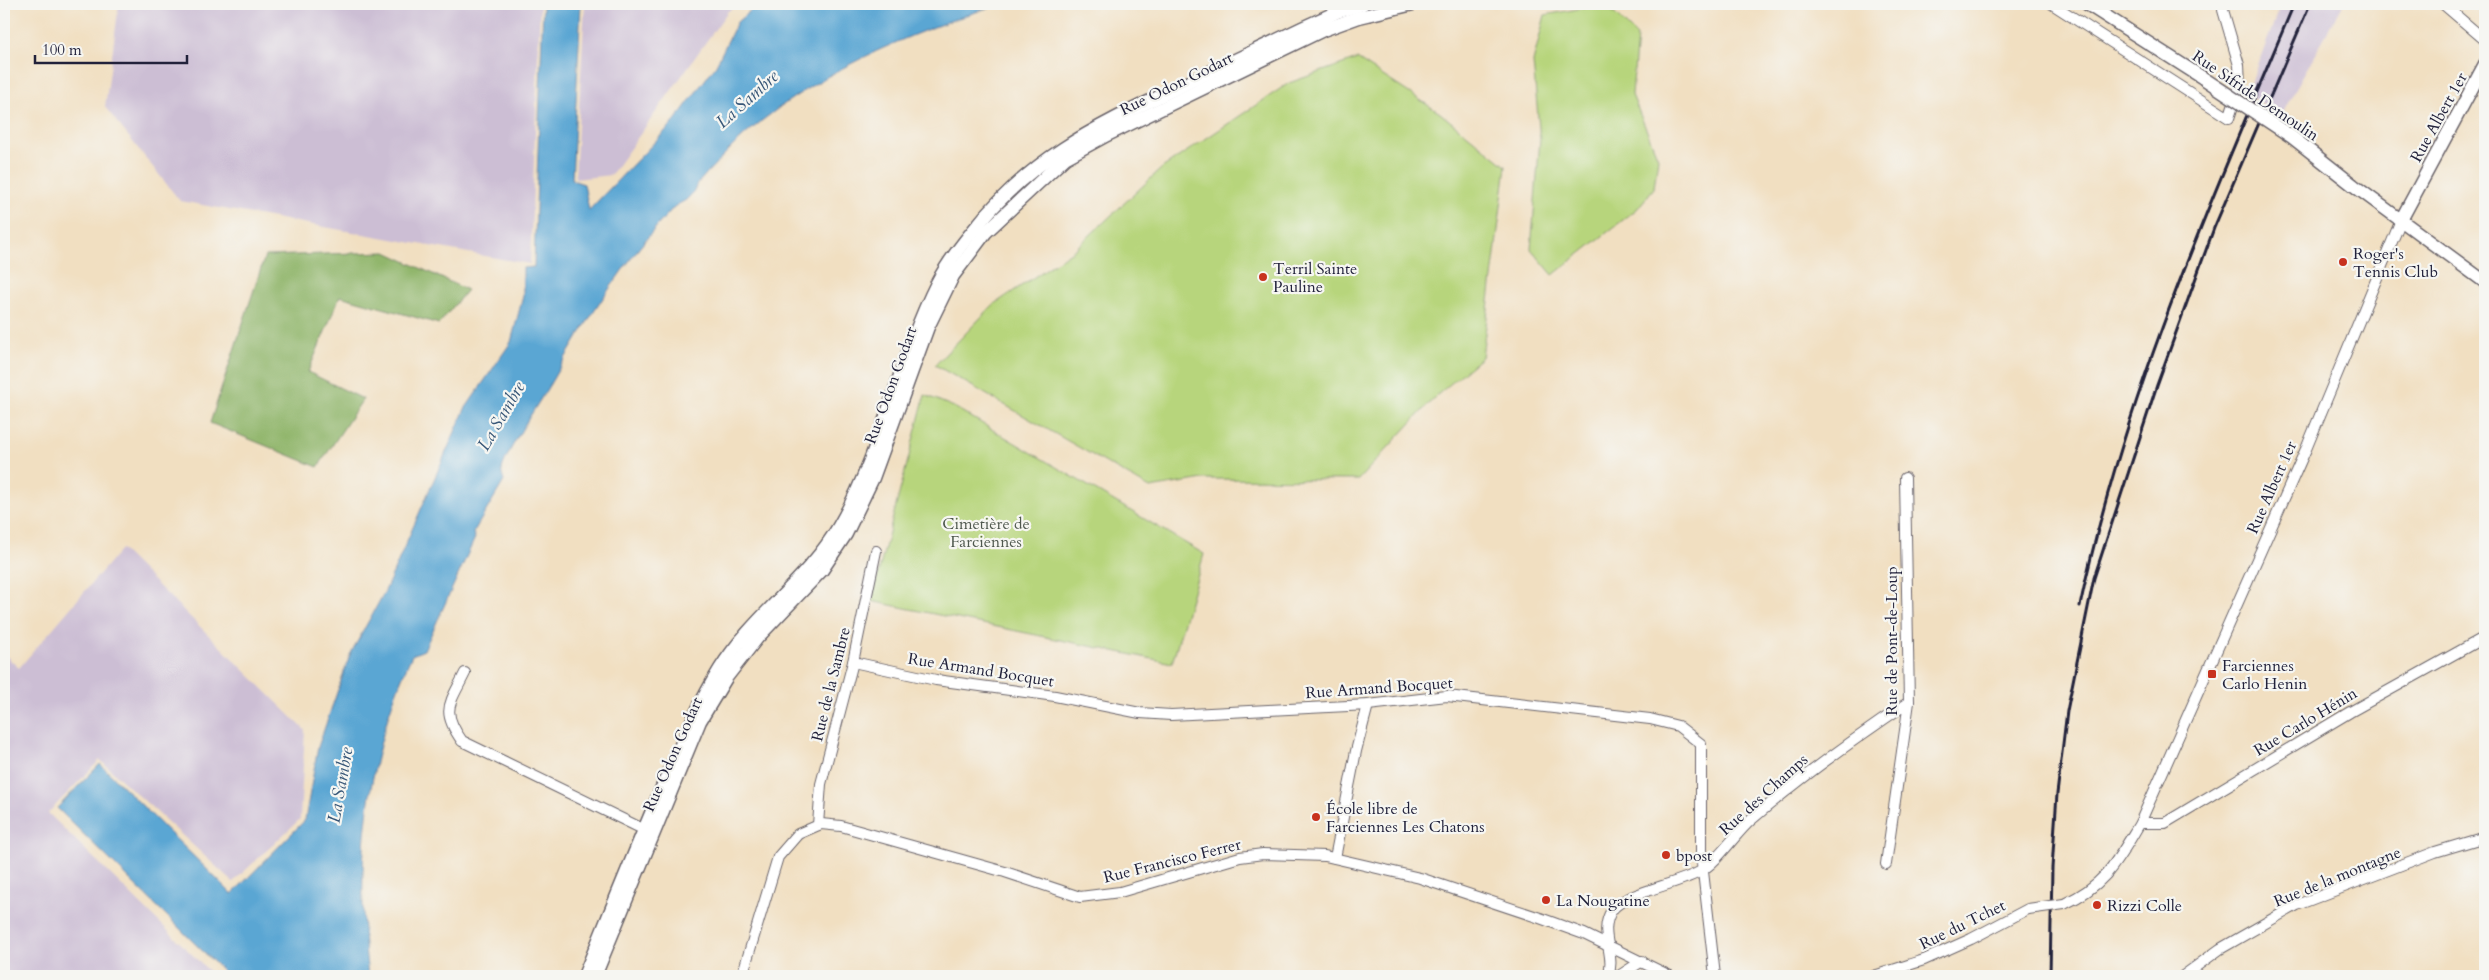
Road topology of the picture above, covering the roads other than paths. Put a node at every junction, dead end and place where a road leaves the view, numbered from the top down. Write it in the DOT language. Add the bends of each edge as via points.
graph roads {
  1 [pos="1363,4"];
  2 [pos="1413,4"];
  3 [pos="2052,4"];
  4 [pos="2087,4"];
  5 [pos="2443,4"];
  6 [pos="2223,10"];
  7 [pos="2485,40"];
  8 [pos="2485,64"];
  9 [pos="2401,220"];
  10 [pos="2485,282"];
  11 [pos="1906,478"];
  12 [pos="876,551"];
  13 [pos="2485,637"];
  14 [pos="853,662"];
  15 [pos="465,673"];
  16 [pos="1909,702"];
  17 [pos="1368,705"];
  18 [pos="2140,823"];
  19 [pos="818,825"];
  20 [pos="649,832"];
  21 [pos="2485,837"];
  22 [pos="1335,858"];
  23 [pos="1886,864"];
  24 [pos="1703,870"];
  25 [pos="2064,904"];
  26 [pos="1606,944"];
  27 [pos="1642,961"];
  28 [pos="584,976"];
  29 [pos="595,976"];
  30 [pos="742,976"];
  31 [pos="1608,976"];
  32 [pos="1618,976"];
  33 [pos="1670,976"];
  34 [pos="1715,976"];
  35 [pos="1874,976"];
  36 [pos="2183,976"];
  1 -- 20 [label="main road, Rue Odon Godart" via="1336,12 1096,127 1024,175 991,208 938,281 863,476 838,528 813,563 722,666 693,716"];
  2 -- 20 [label="main road, Rue Odon Godart" via="1323,30 1107,135 1065,158 986,232 953,276 928,328 873,478 846,534 822,570 758,637 726,678 700,721"];
  3 -- 6 [label="street" via="2229,118 2240,85 2239,65"];
  4 -- 9 [label="main road, Rue Sifride Demoulin, bridge" via="2292,136"];
  5 -- 7 [label="street"];
  8 -- 9 [label="main road, Rue Albert 1er"];
  9 -- 10 [label="main road, Rue Sifride Demoulin"];
  9 -- 18 [label="street, Rue Albert 1er" via="2306,449"];
  11 -- 16 [label="street, Rue de Pont-de-Loup"];
  12 -- 14 [label="street, Rue de la Sambre"];
  13 -- 18 [label="street, Rue Carlo Hénin" via="2359,707 2165,823"];
  14 -- 17 [label="street, Rue Armand Bocquet" via="936,680 1055,696 1140,713 1171,715"];
  14 -- 19 [label="street, Rue de la Sambre" via="821,784"];
  15 -- 20 [label="street" via="448,708 450,725 462,741"];
  16 -- 23 [label="street, Rue de Pont-de-Loup"];
  16 -- 24 [label="street, Rue des Champs" via="1819,763 1750,821"];
  17 -- 22 [label="street"];
  17 -- 24 [label="street, Rue Armand Bocquet" via="1447,696 1597,712 1678,726 1701,744"];
  18 -- 25 [label="street, Rue Albert 1er" via="2098,884"];
  19 -- 22 [label="street, Rue Francisco Ferrer" via="841,826 1005,872 1080,897 1120,892 1240,857 1263,854"];
  19 -- 30 [label="street" via="798,834 778,857"];
  20 -- 28 [label="main road, Rue Odon Godart"];
  20 -- 29 [label="main road, Rue Odon Godart"];
  21 -- 36 [label="street, Rue de la montagne" via="2435,852 2297,905 2220,949"];
  22 -- 26 [label="street, Rue Francisco Ferrer" via="1420,878"];
  24 -- 26 [label="street, Rue des Champs" via="1623,900 1612,910 1607,923"];
  24 -- 34 [label="street, Rue Armand Bocquet"];
  25 -- 35 [label="street, Rue du Tchet, bridge" via="2028,909 1924,960"];
  26 -- 27 [label="street, Rue Francisco Ferrer"];
  26 -- 31 [label="street, Rue des Champs" via="1610,956"];
  27 -- 32 [label="street"];
  27 -- 33 [label="street, Rue Francisco Ferrer"];
}
